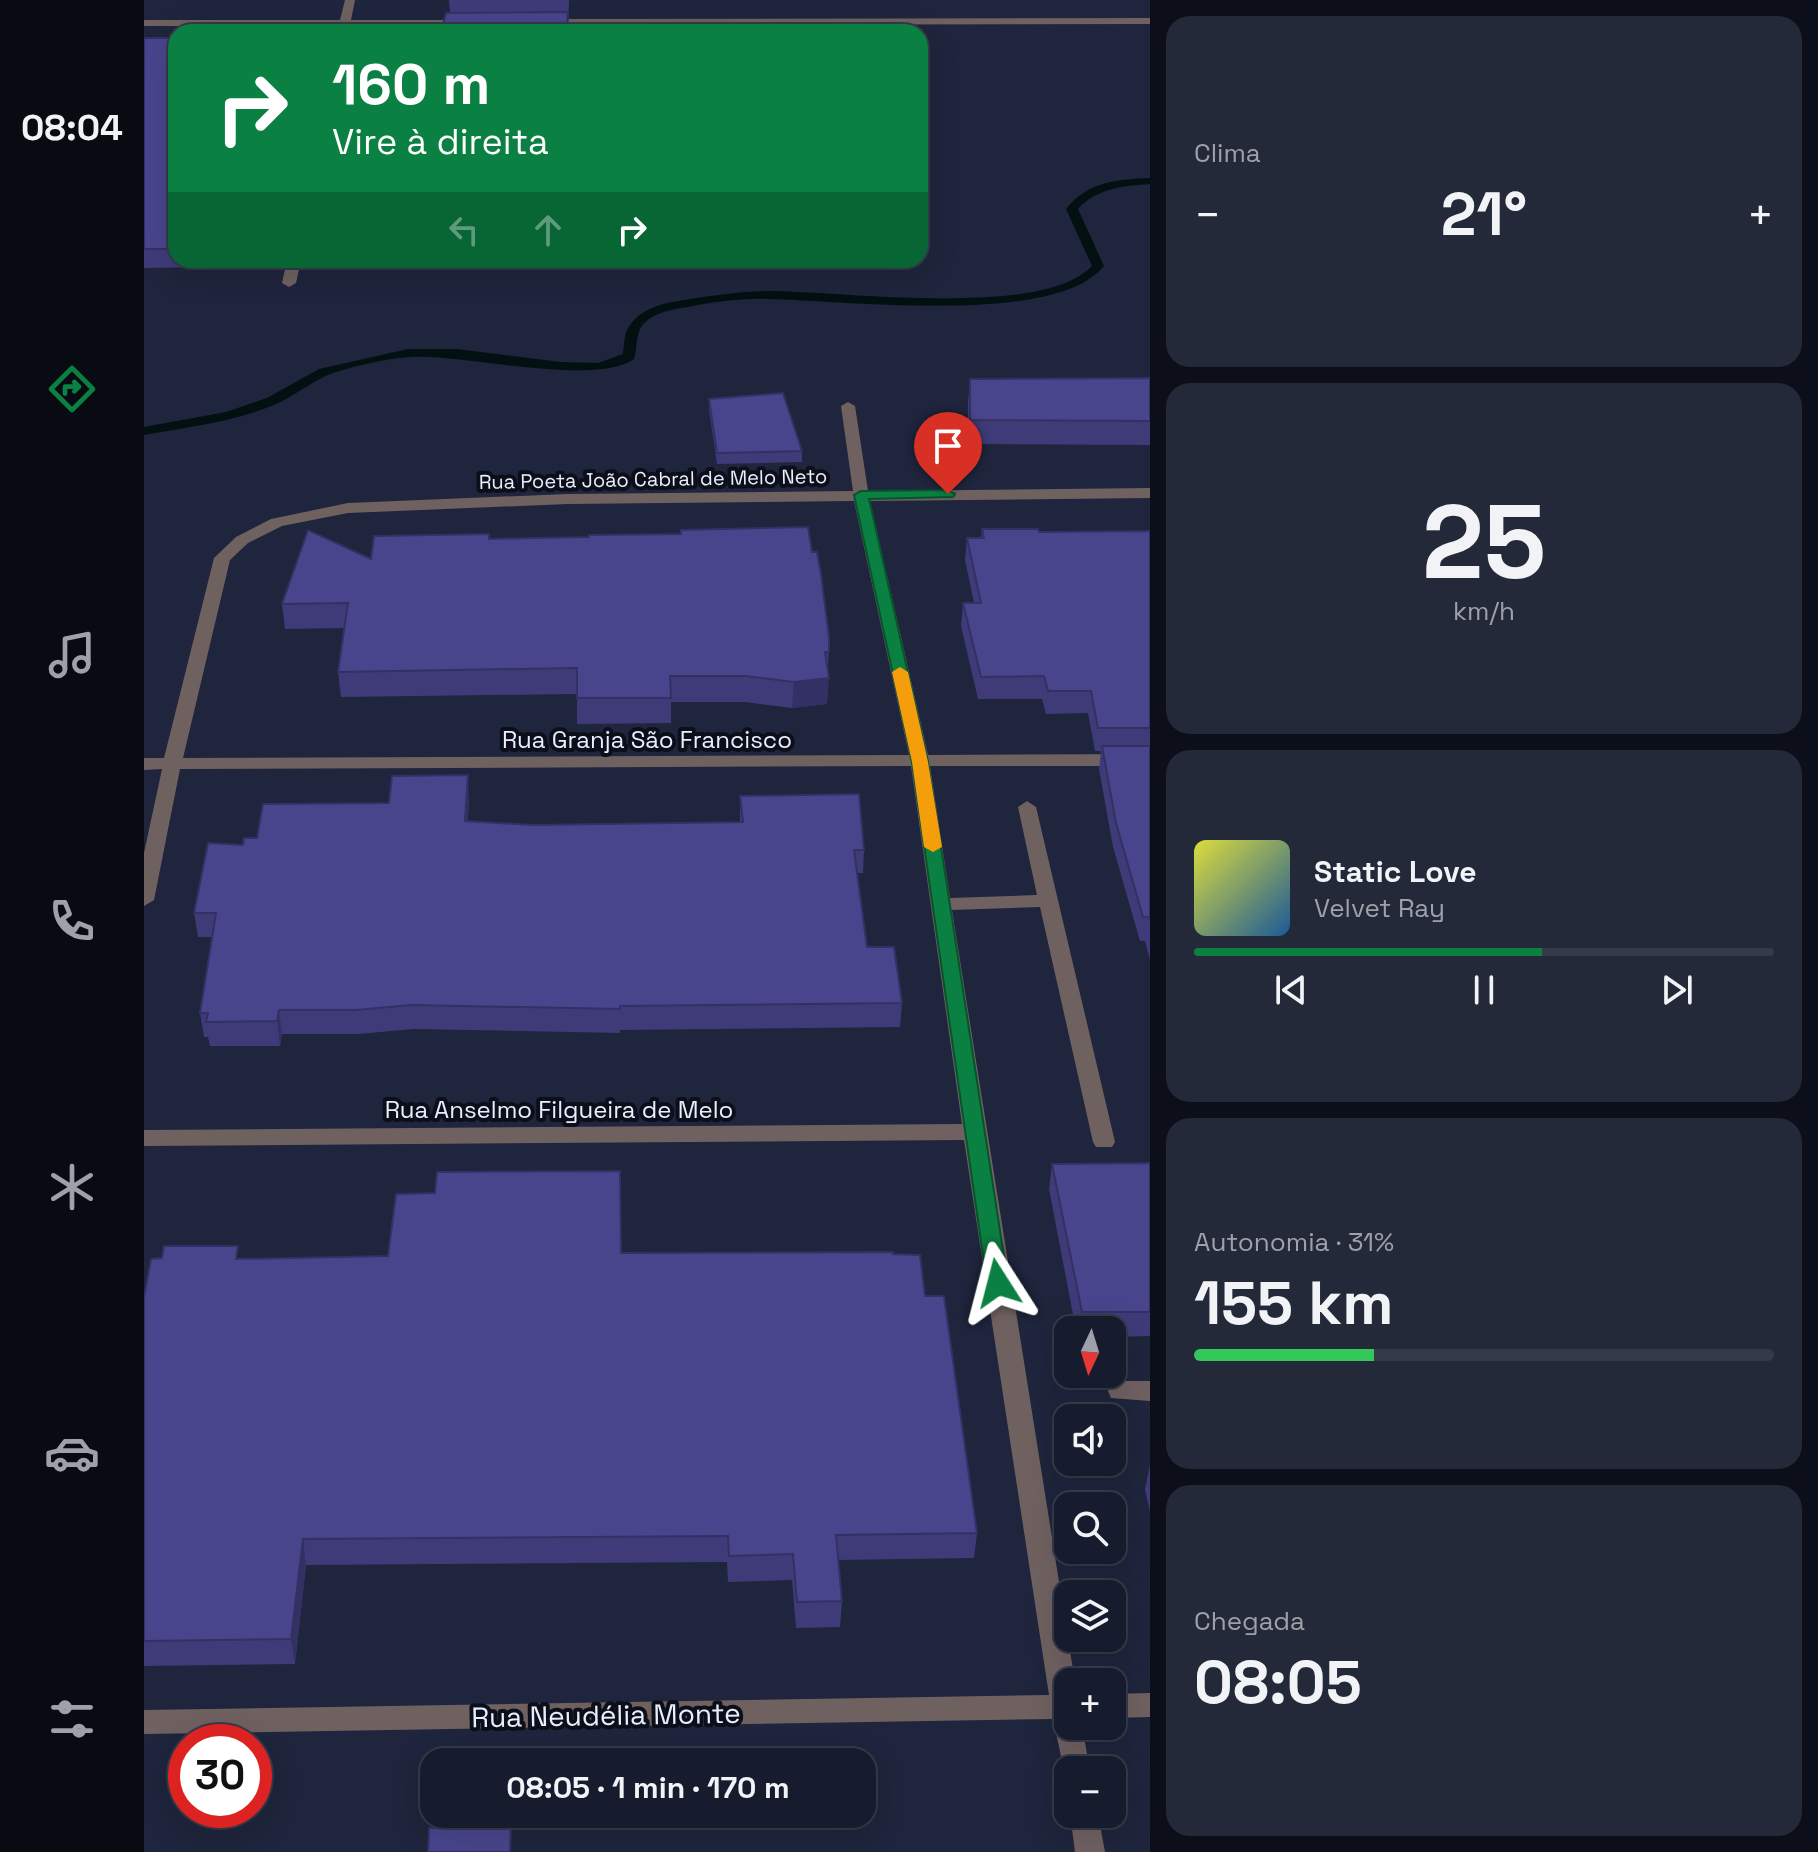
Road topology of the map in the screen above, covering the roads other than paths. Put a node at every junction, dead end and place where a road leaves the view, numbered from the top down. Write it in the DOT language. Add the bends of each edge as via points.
graph roads {
  1 [pos="350,0"];
  2 [pos="1150,21"];
  3 [pos="486,22"];
  4 [pos="534,22"];
  5 [pos="144,23"];
  6 [pos="194,24"];
  7 [pos="345,24"];
  8 [pos="429,24"];
  9 [pos="628,24"];
  10 [pos="928,25"];
  11 [pos="292,268"];
  12 [pos="289,283"];
  13 [pos="848,406"];
  14 [pos="1150,493"];
  15 [pos="861,495"];
  16 [pos="1150,760"];
  17 [pos="920,762"];
  18 [pos="144,764"];
  19 [pos="172,764"];
  20 [pos="1027,807"];
  21 [pos="144,900"];
  22 [pos="1048,901"];
  23 [pos="942,904"];
  24 [pos="974,1132"];
  25 [pos="144,1138"];
  26 [pos="1104,1142"];
  27 [pos="1120,1391"];
  28 [pos="1150,1391"];
  29 [pos="1059,1668"];
  30 [pos="1150,1705"];
  31 [pos="1126,1706"];
  32 [pos="1054,1717"];
  33 [pos="144,1722"];
  34 [pos="1086,1828"];
  35 [pos="1090,1852"];
  1 -- 7 [label="street"];
  2 -- 10 [label="street"];
  3 -- 8 [label="street"];
  4 -- 9 [label="street"];
  5 -- 6 [label="street"];
  11 -- 12 [label="street"];
  13 -- 15 [label="street"];
  14 -- 15 [label="street, Rua Poeta João Cabral de Melo Neto"];
  15 -- 17 [label="street"];
  15 -- 19 [label="street, Rua Poeta João Cabral de Melo Neto" via="348,508 277,522 242,540 222,558"];
  16 -- 17 [label="street, Rua Granja São Francisco"];
  17 -- 19 [label="street, Rua Granja São Francisco"];
  17 -- 23 [label="street"];
  18 -- 19 [label="street, Rua Granja São Francisco"];
  19 -- 21 [label="street, Rua Poeta João Cabral de Melo Neto"];
  20 -- 22 [label="street"];
  22 -- 23 [label="street"];
  22 -- 26 [label="street"];
  23 -- 24 [label="street"];
  24 -- 25 [label="street, Rua Anselmo Filgueira de Melo"];
  24 -- 29 [label="street"];
  27 -- 28 [label="street"];
  30 -- 31 [label="street"];
  32 -- 33 [label="street, Rua Neudélia Monte"];
  34 -- 35 [label="street"];
}
